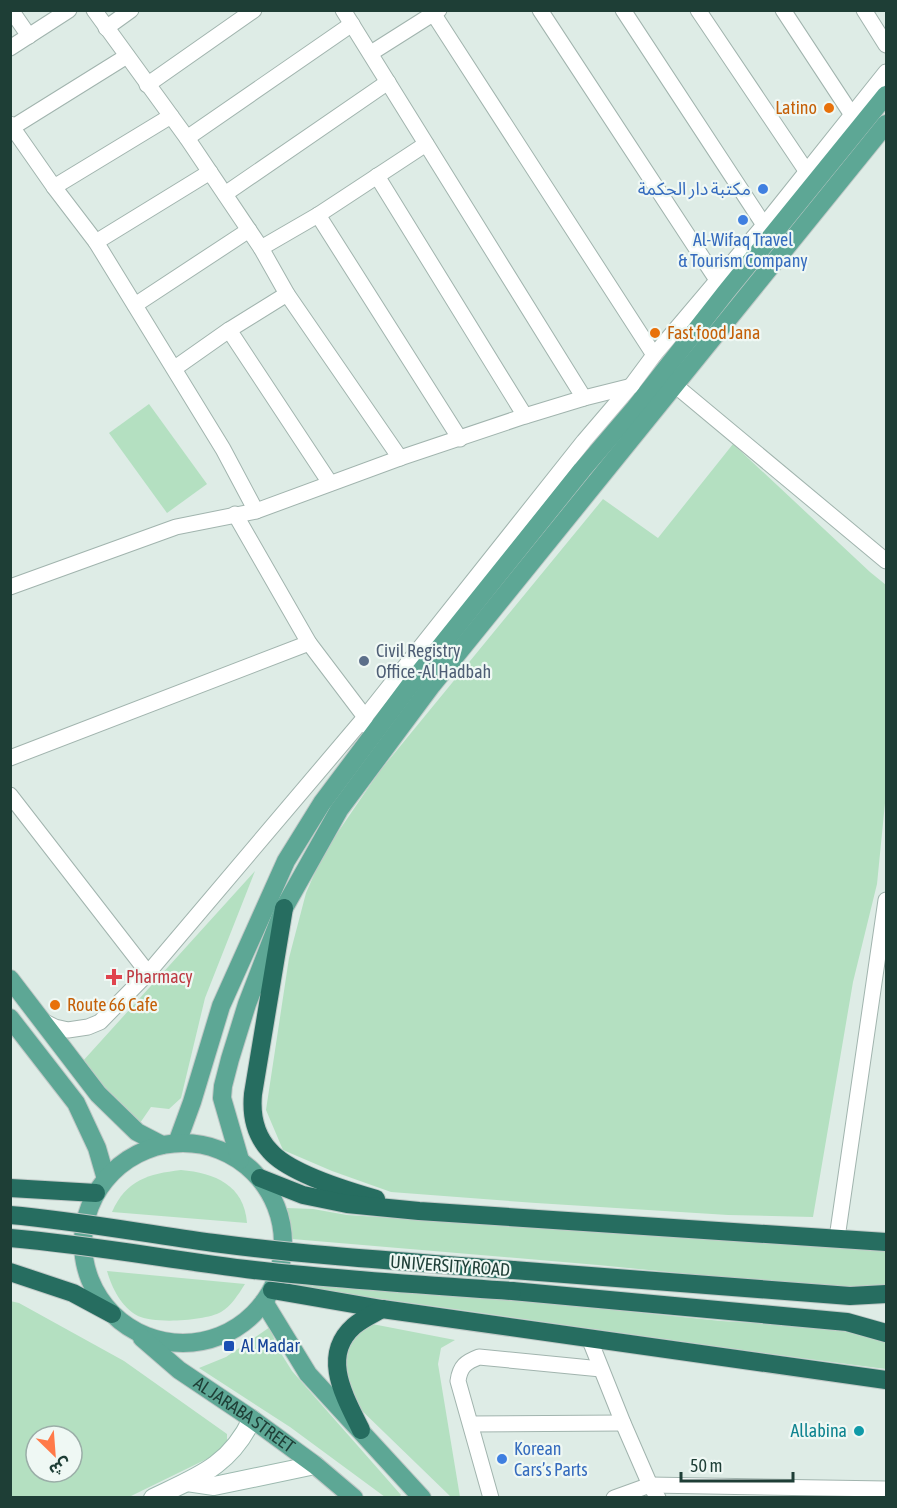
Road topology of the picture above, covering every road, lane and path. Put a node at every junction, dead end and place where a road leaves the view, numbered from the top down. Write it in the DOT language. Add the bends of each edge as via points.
graph roads {
  1 [pos="11,10"];
  2 [pos="69,10"];
  3 [pos="94,10"];
  4 [pos="131,10"];
  5 [pos="254,10"];
  6 [pos="540,10"];
  7 [pos="623,10"];
  8 [pos="698,10"];
  9 [pos="783,10"];
  10 [pos="864,10"];
  11 [pos="435,12"];
  12 [pos="347,17"];
  13 [pos="106,28"];
  14 [pos="29,36"];
  15 [pos="886,45"];
  16 [pos="10,48"];
  17 [pos="371,53"];
  18 [pos="127,56"];
  19 [pos="886,72"];
  20 [pos="388,82"];
  21 [pos="147,85"];
  22 [pos="886,95"];
  23 [pos="852,115"];
  24 [pos="171,116"];
  25 [pos="886,124"];
  26 [pos="12,125"];
  27 [pos="187,138"];
  28 [pos="426,144"];
  29 [pos="210,172"];
  30 [pos="377,176"];
  31 [pos="812,177"];
  32 [pos="54,187"];
  33 [pos="225,194"];
  34 [pos="318,215"];
  35 [pos="764,225"];
  36 [pos="249,230"];
  37 [pos="96,242"];
  38 [pos="261,248"];
  39 [pos="717,280"];
  40 [pos="287,294"];
  41 [pos="135,305"];
  42 [pos="229,330"];
  43 [pos="654,355"];
  44 [pos="175,368"];
  45 [pos="676,386"];
  46 [pos="638,391"];
  47 [pos="584,398"];
  48 [pos="525,416"];
  49 [pos="460,439"];
  50 [pos="400,458"];
  51 [pos="330,483"];
  52 [pos="256,511"];
  53 [pos="235,514"];
  54 [pos="886,561"];
  55 [pos="10,587"];
  56 [pos="309,643"];
  57 [pos="424,680"];
  58 [pos="365,717"];
  59 [pos="366,742"];
  60 [pos="10,758"];
  61 [pos="10,795"];
  62 [pos="886,900"];
  63 [pos="284,908"];
  64 [pos="148,973"];
  65 [pos="10,979"];
  66 [pos="10,1018"];
  67 [pos="41,1020"];
  68 [pos="169,1144"];
  69 [pos="240,1160"];
  70 [pos="260,1178"];
  71 [pos="101,1186"];
  72 [pos="10,1188"];
  73 [pos="419,1211"];
  74 [pos="10,1215"];
  75 [pos="10,1238"];
  76 [pos="837,1238"];
  77 [pos="886,1242"];
  78 [pos="10,1272"];
  79 [pos="886,1294"];
  80 [pos="268,1296"];
  81 [pos="382,1309"];
  82 [pos="112,1314"];
  83 [pos="135,1331"];
  84 [pos="886,1333"];
  85 [pos="589,1338"];
  86 [pos="601,1369"];
  87 [pos="886,1380"];
  88 [pos="252,1419"];
  89 [pos="623,1423"];
  90 [pos="471,1424"];
  91 [pos="361,1430"];
  92 [pos="315,1465"];
  93 [pos="404,1478"];
  94 [pos="188,1482"];
  95 [pos="886,1489"];
  96 [pos="654,1491"];
  97 [pos="216,1492"];
  98 [pos="153,1497"];
  99 [pos="354,1497"];
  100 [pos="407,1497"];
  101 [pos="422,1497"];
  102 [pos="491,1497"];
  103 [pos="614,1497"];
  1 -- 14 [label="street"];
  2 -- 14 [label="street"];
  3 -- 13 [label="street"];
  4 -- 13 [label="street"];
  5 -- 21 [label="street"];
  6 -- 39 [label="street"];
  7 -- 35 [label="street"];
  8 -- 31 [label="street"];
  9 -- 23 [label="street"];
  10 -- 15 [label="street"];
  11 -- 17 [label="street"];
  11 -- 43 [label="street"];
  12 -- 17 [label="street"];
  12 -- 27 [label="street"];
  13 -- 18 [label="street"];
  14 -- 16 [label="street"];
  17 -- 20 [label="street"];
  18 -- 21 [label="street"];
  18 -- 26 [label="street"];
  19 -- 23 [label="street"];
  20 -- 28 [label="street"];
  20 -- 33 [label="street"];
  21 -- 24 [label="street"];
  22 -- 31 [label="main road"];
  23 -- 31 [label="street"];
  24 -- 27 [label="street"];
  24 -- 32 [label="street"];
  25 -- 45 [label="main road"];
  26 -- 32 [label="street"];
  27 -- 29 [label="street"];
  28 -- 30 [label="street"];
  28 -- 47 [label="street"];
  29 -- 33 [label="street"];
  29 -- 37 [label="street"];
  30 -- 34 [label="street"];
  30 -- 48 [label="street"];
  31 -- 35 [label="street"];
  31 -- 46 [label="main road"];
  32 -- 37 [label="street"];
  33 -- 36 [label="street"];
  34 -- 38 [label="street"];
  34 -- 49 [label="street"];
  35 -- 39 [label="street"];
  36 -- 38 [label="street"];
  36 -- 41 [label="street"];
  37 -- 41 [label="street"];
  38 -- 40 [label="street"];
  39 -- 43 [label="street"];
  40 -- 42 [label="street"];
  40 -- 50 [label="street"];
  41 -- 44 [label="street"];
  42 -- 44 [label="street"];
  42 -- 51 [label="street"];
  43 -- 46 [label="street"];
  44 -- 52 [label="street"];
  45 -- 54 [label="street"];
  45 -- 57 [label="main road"];
  46 -- 47 [label="street"];
  46 -- 57 [label="main road"];
  46 -- 58 [label="street" via="584,441"];
  47 -- 48 [label="street"];
  48 -- 49 [label="street"];
  49 -- 50 [label="street"];
  50 -- 51 [label="street"];
  51 -- 52 [label="street"];
  52 -- 53 [label="street"];
  53 -- 55 [label="street" via="176,527"];
  53 -- 56 [label="street"];
  56 -- 58 [label="street"];
  56 -- 60 [label="street"];
  57 -- 59 [label="main road"];
  57 -- 63 [label="main road" via="339,810"];
  58 -- 59 [label="street"];
  58 -- 64 [label="street"];
  59 -- 68 [label="main road" via="286,861 221,1006 192,1102"];
  61 -- 64 [label="street"];
  62 -- 76 [label="street"];
  63 -- 69 [label="main road" via="247,1004 223,1086 225,1114"];
  63 -- 73 [label="highway" via="253,1094 254,1120 260,1136 270,1152 314,1178"];
  64 -- 67 [label="street" via="100,1022 68,1030"];
  65 -- 67 [label="main road"];
  66 -- 71 [label="main road" via="76,1103 98,1148"];
  67 -- 68 [label="main road" via="98,1094 137,1132"];
  68 -- 69 [label="main road" via="199,1144"];
  68 -- 71 [label="main road" via="141,1152 122,1164"];
  69 -- 70 [label="main road"];
  70 -- 73 [label="highway" via="303,1195"];
  70 -- 80 [label="main road" via="275,1203 283,1232 282,1262"];
  71 -- 72 [label="highway"];
  71 -- 82 [label="main road" via="85,1223 84,1256 93,1288"];
  73 -- 76 [label="highway"];
  74 -- 79 [label="highway, UNIVERSITY ROAD, bridge" via="303,1254 850,1296"];
  75 -- 84 [label="highway, UNIVERSITY ROAD, bridge" via="254,1270 847,1322"];
  76 -- 77 [label="highway"];
  78 -- 82 [label="highway" via="73,1293"];
  80 -- 81 [label="highway"];
  80 -- 83 [label="main road" via="243,1322 218,1336 190,1342 162,1341"];
  80 -- 91 [label="main road" via="308,1374"];
  81 -- 85 [label="highway"];
  81 -- 91 [label="highway" via="355,1325 338,1350 339,1380"];
  82 -- 83 [label="main road"];
  83 -- 88 [label="main road, AL JARABA STREET" via="179,1370"];
  85 -- 86 [label="street"];
  85 -- 87 [label="highway"];
  86 -- 89 [label="street"];
  86 -- 90 [label="street" via="479,1357 467,1361 459,1370 458,1381"];
  88 -- 92 [label="main road, AL JARABA STREET"];
  88 -- 94 [label="street" via="233,1451"];
  89 -- 90 [label="street"];
  89 -- 96 [label="street"];
  90 -- 102 [label="street"];
  91 -- 93 [label="main road"];
  92 -- 97 [label="street"];
  92 -- 99 [label="main road, AL JARABA STREET"];
  93 -- 100 [label="main road"];
  93 -- 101 [label="main road"];
  94 -- 97 [label="street"];
  94 -- 98 [label="street"];
  95 -- 96 [label="street"];
  96 -- 103 [label="street"];
}
